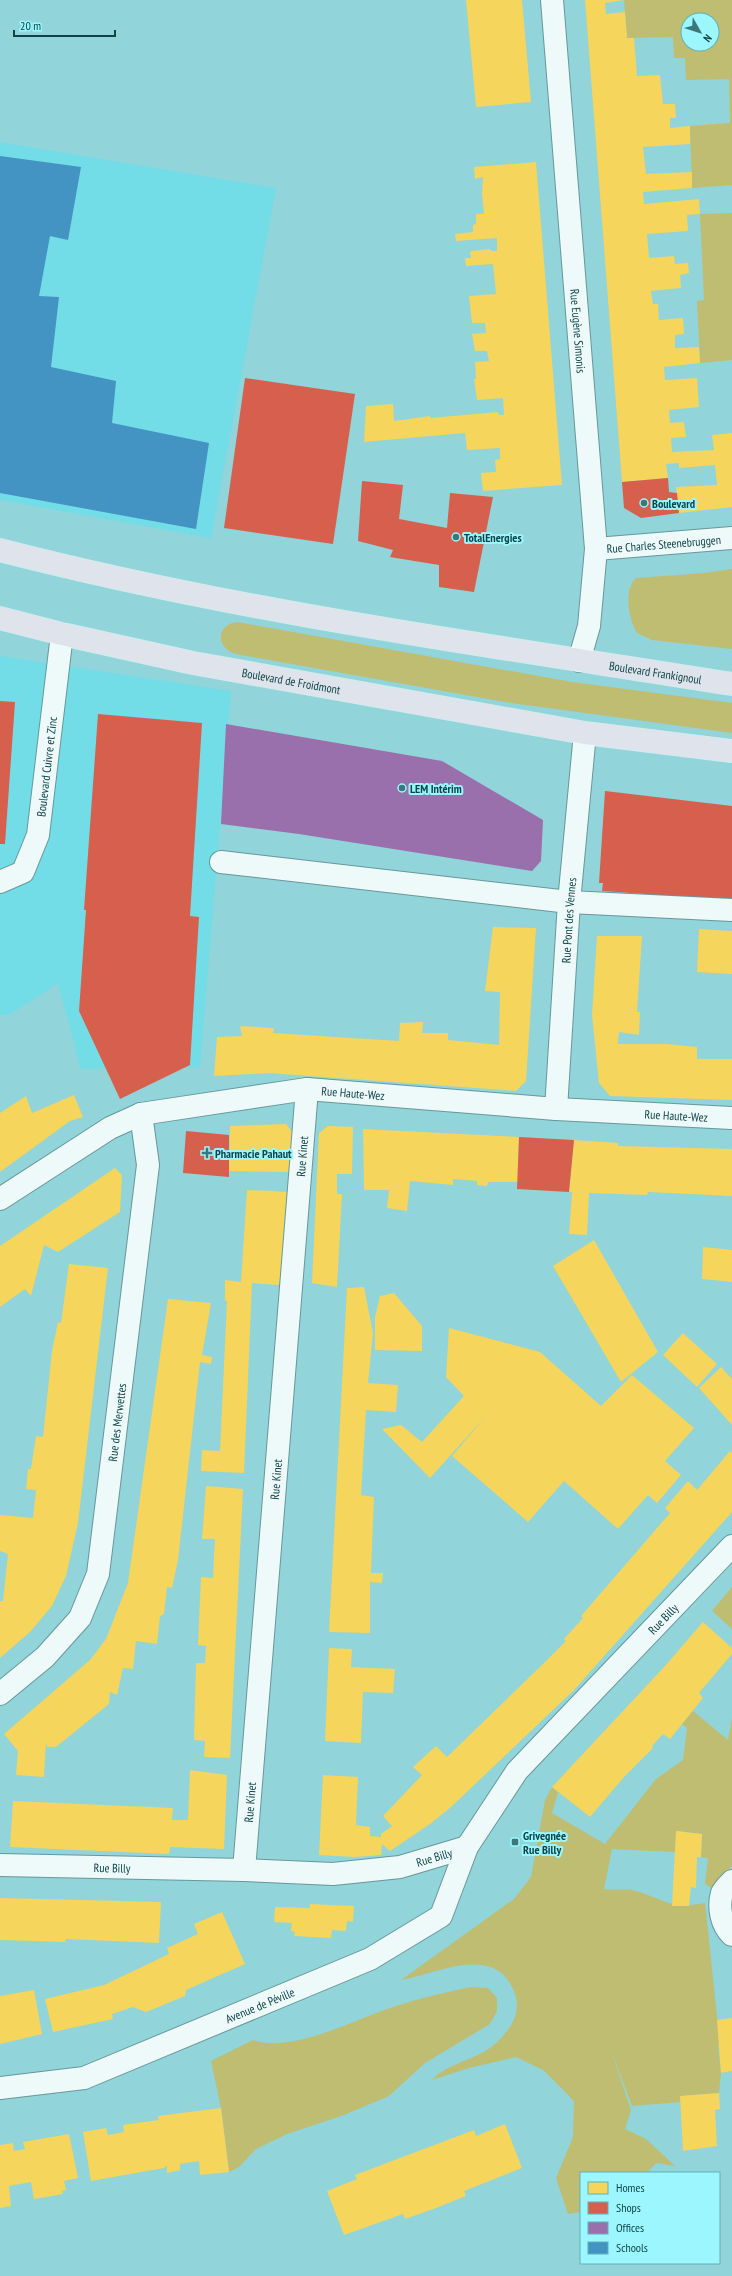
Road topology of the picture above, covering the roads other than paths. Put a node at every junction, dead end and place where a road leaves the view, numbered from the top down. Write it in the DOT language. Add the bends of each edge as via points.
graph roads {
  1 [pos="552,0"];
  2 [pos="732,538"];
  3 [pos="596,548"];
  4 [pos="0,550"];
  5 [pos="0,618"];
  6 [pos="62,634"];
  7 [pos="579,661"];
  8 [pos="732,684"];
  9 [pos="585,733"];
  10 [pos="732,752"];
  11 [pos="221,862"];
  12 [pos="0,882"];
  13 [pos="569,902"];
  14 [pos="732,910"];
  15 [pos="307,1089"];
  16 [pos="556,1109"];
  17 [pos="141,1114"];
  18 [pos="732,1118"];
  19 [pos="0,1200"];
  20 [pos="732,1546"];
  21 [pos="0,1694"];
  22 [pos="467,1847"];
  23 [pos="0,1865"];
  24 [pos="244,1870"];
  25 [pos="732,1880"];
  26 [pos="732,1935"];
  27 [pos="0,2088"];
  1 -- 3 [label="street, Rue Eugène Simonis"];
  2 -- 3 [label="street, Rue Charles Steenebruggen"];
  3 -- 7 [label="street, Rue Eugène Simonis" via="589,626"];
  4 -- 7 [label="main road" via="347,624"];
  5 -- 6 [label="main road, Boulevard de Froidmont"];
  6 -- 9 [label="main road, Boulevard de Froidmont" via="193,663"];
  6 -- 12 [label="street, Boulevard Cuivre et Zinc" via="38,835 23,872"];
  7 -- 8 [label="main road, Boulevard Frankignoul"];
  9 -- 10 [label="main road"];
  9 -- 13 [label="street, Rue Pont des Vennes"];
  11 -- 13 [label="street"];
  13 -- 14 [label="street"];
  13 -- 16 [label="street, Rue Pont des Vennes"];
  15 -- 16 [label="street, Rue Haute-Wez"];
  15 -- 17 [label="street, Rue Haute-Wez"];
  15 -- 24 [label="street, Rue Kinet"];
  16 -- 18 [label="street, Rue Haute-Wez"];
  17 -- 19 [label="street, Rue Haute-Wez" via="110,1128"];
  17 -- 21 [label="street, Rue des Merwettes" via="148,1165 98,1574 80,1618 45,1657"];
  20 -- 22 [label="street, Rue Billy" via="517,1771"];
  22 -- 24 [label="street, Rue Billy" via="400,1867 333,1874"];
  22 -- 27 [label="street, Avenue de Péville" via="442,1916 370,1959 84,2078"];
  23 -- 24 [label="street, Rue Billy"];
  25 -- 26 [label="street" via="722,1892 720,1912"];
}
